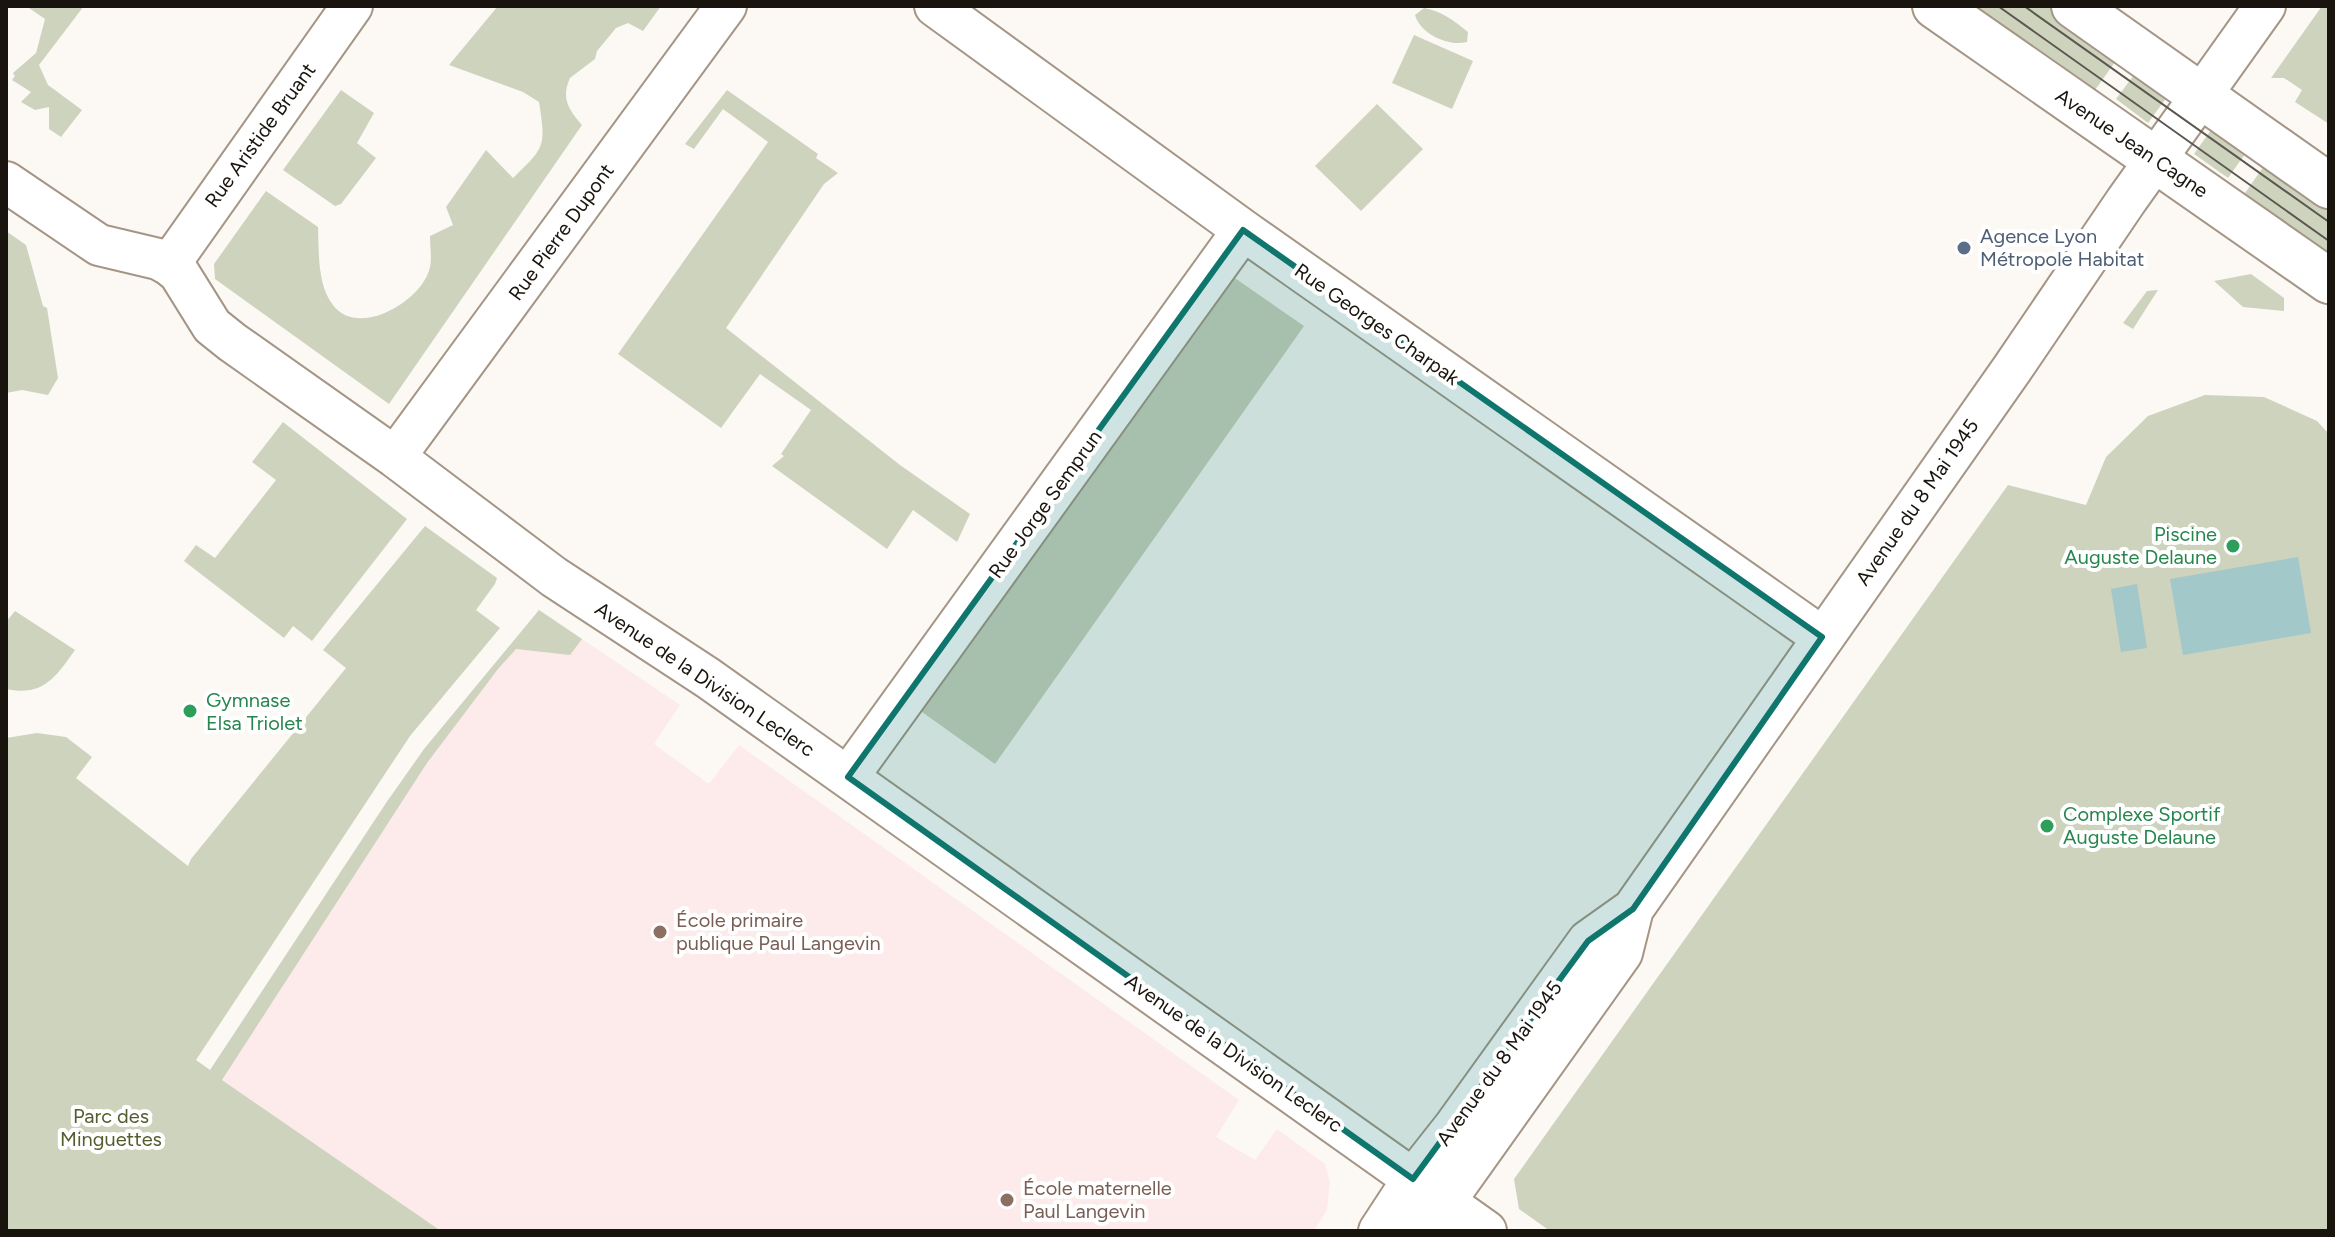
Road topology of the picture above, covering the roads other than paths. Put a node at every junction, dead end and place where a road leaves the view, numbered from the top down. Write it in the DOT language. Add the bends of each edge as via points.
graph roads {
  1 [pos="352,6"];
  2 [pos="726,6"];
  3 [pos="935,6"];
  4 [pos="1935,6"];
  5 [pos="2074,6"];
  6 [pos="2265,6"];
  7 [pos="2201,95"];
  8 [pos="2154,161"];
  9 [pos="6,182"];
  10 [pos="2329,186"];
  11 [pos="1243,230"];
  12 [pos="169,265"];
  13 [pos="2329,281"];
  14 [pos="395,457"];
  15 [pos="1822,637"];
  16 [pos="848,777"];
  17 [pos="1633,909"];
  18 [pos="1413,1179"];
  19 [pos="1435,1217"];
  20 [pos="1379,1231"];
  21 [pos="1486,1231"];
  1 -- 12 [label="street, Rue Aristide Bruant"];
  2 -- 14 [label="street, Rue Pierre Dupont"];
  3 -- 11 [label="street, Rue Georges Charpak"];
  4 -- 8 [label="street, Avenue Jean Cagne"];
  5 -- 7 [label="street"];
  6 -- 7 [label="street, Avenue du 8 Mai 1945"];
  7 -- 8 [label="street, Avenue du 8 Mai 1945"];
  7 -- 10 [label="street"];
  8 -- 13 [label="street, Avenue Jean Cagne"];
  8 -- 15 [label="street, Avenue du 8 Mai 1945"];
  9 -- 12 [label="street" via="99,245"];
  11 -- 15 [label="street, Rue Georges Charpak"];
  11 -- 16 [label="street, Rue Jorge Semprun"];
  12 -- 14 [label="street, Avenue de la Division Leclerc" via="212,326"];
  14 -- 16 [label="street, Avenue de la Division Leclerc" via="554,577"];
  15 -- 17 [label="street, Avenue du 8 Mai 1945"];
  16 -- 18 [label="street, Avenue de la Division Leclerc"];
  17 -- 18 [label="street, Avenue du 8 Mai 1945" via="1588,941"];
  17 -- 19 [label="street, Avenue du 8 Mai 1945" via="1622,953"];
  18 -- 19 [label="street, Avenue de la Division Leclerc"];
  18 -- 20 [label="street, Avenue du 8 Mai 1945"];
  19 -- 21 [label="street, Avenue de la Division Leclerc"];
}
